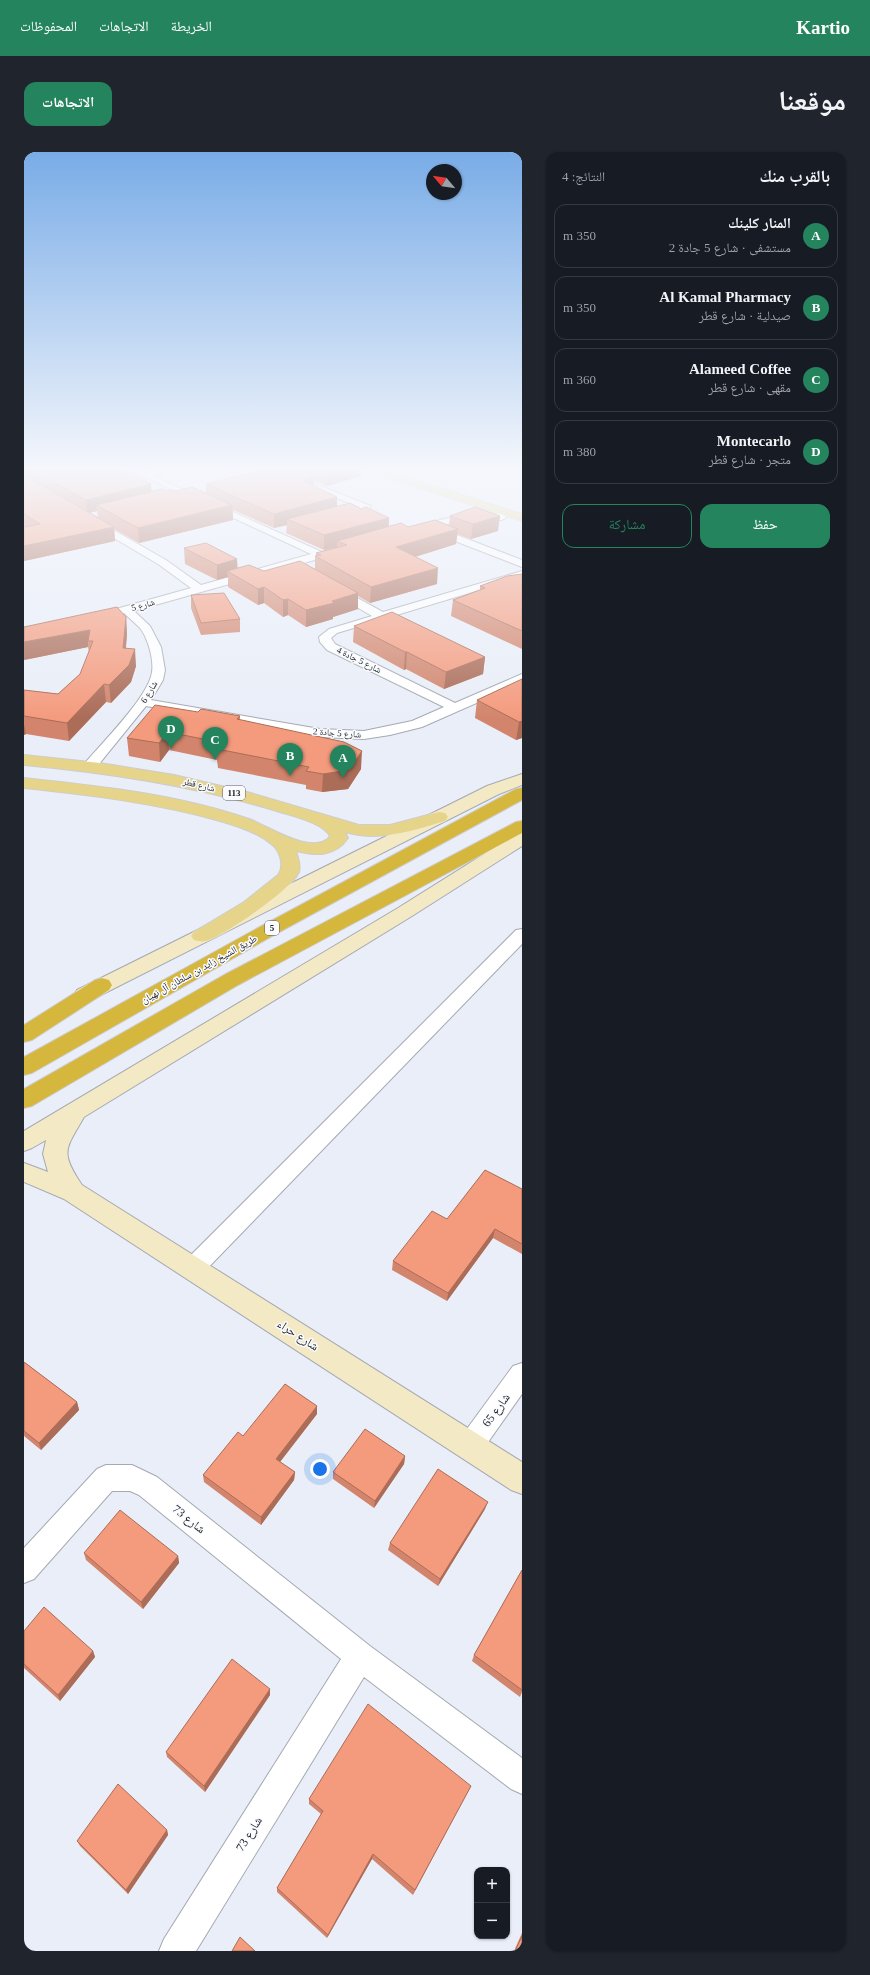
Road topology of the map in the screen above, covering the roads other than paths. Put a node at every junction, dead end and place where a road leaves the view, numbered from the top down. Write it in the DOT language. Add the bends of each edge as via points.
graph roads {
  1 [pos="143,551"];
  2 [pos="312,551"];
  3 [pos="336,551"];
  4 [pos="489,551"];
  5 [pos="321,555"];
  6 [pos="289,564"];
  7 [pos="522,564"];
  8 [pos="303,572"];
  9 [pos="522,574"];
  10 [pos="323,583"];
  11 [pos="200,590"];
  12 [pos="127,610"];
  13 [pos="383,617"];
  14 [pos="83,621"];
  15 [pos="522,678"];
  16 [pos="143,702"];
  17 [pos="454,707"];
  18 [pos="24,760"];
  19 [pos="90,766"];
  20 [pos="522,778"];
  21 [pos="24,783"];
  22 [pos="522,793"];
  23 [pos="439,817"];
  24 [pos="317,819"];
  25 [pos="522,826"];
  26 [pos="275,838"];
  27 [pos="522,838"];
  28 [pos="201,936"];
  29 [pos="521,936"];
  30 [pos="102,985"];
  31 [pos="24,1026"];
  32 [pos="24,1035"];
  33 [pos="24,1067"];
  34 [pos="24,1100"];
  35 [pos="77,1112"];
  36 [pos="24,1142"];
  37 [pos="24,1172"];
  38 [pos="73,1192"];
  39 [pos="193,1268"];
  40 [pos="522,1374"];
  41 [pos="470,1446"];
  42 [pos="522,1479"];
  43 [pos="24,1569"];
  44 [pos="360,1656"];
  45 [pos="522,1778"];
  46 [pos="176,1951"];
  1 -- 11 [label="street"];
  2 -- 5 [label="street"];
  3 -- 5 [label="street, شارع 5"];
  4 -- 7 [label="street"];
  5 -- 6 [label="street, شارع 5"];
  6 -- 8 [label="street"];
  6 -- 11 [label="street, شارع 5"];
  9 -- 13 [label="street, شارع 5 جادة 4"];
  10 -- 13 [label="street"];
  11 -- 12 [label="street, شارع 5"];
  12 -- 14 [label="street, شارع 5"];
  12 -- 16 [label="street, شارع 6" via="146,628 155,647 159,670 157,680"];
  13 -- 17 [label="street, شارع 5 جادة 4" via="333,631 327,635 326,642 331,647"];
  15 -- 17 [label="street, شارع 5 جادة 2"];
  16 -- 17 [label="street, شارع 5 جادة 2" via="320,733 350,735 377,734 402,729"];
  16 -- 19 [label="street, شارع 6"];
  18 -- 19 [label="main road, شارع قطر / 113"];
  19 -- 24 [label="main road, شارع قطر / 113" via="168,778 225,791"];
  20 -- 23 [label="main road"];
  21 -- 26 [label="main road" via="157,801 207,812"];
  22 -- 33 [label="highway, طريق الشيخ زايد بن سلطان آل نهيان / 5"];
  23 -- 24 [label="main road, شارع قطر / 113" via="396,830 374,833"];
  23 -- 28 [label="main road"];
  24 -- 26 [label="main road" via="335,830 339,838 336,842 321,849 310,850"];
  25 -- 34 [label="highway" via="231,980"];
  26 -- 28 [label="main road" via="287,850 290,862 290,871 284,881"];
  27 -- 35 [label="main road"];
  28 -- 30 [label="main road"];
  29 -- 39 [label="street"];
  30 -- 31 [label="main road"];
  30 -- 32 [label="highway"];
  35 -- 36 [label="main road"];
  35 -- 38 [label="main road, شارع حراء" via="60,1135 54,1149 60,1173"];
  37 -- 38 [label="main road, شارع حراء"];
  38 -- 39 [label="main road, شارع حراء"];
  39 -- 41 [label="main road, شارع حراء"];
  40 -- 41 [label="street, شارع 65"];
  41 -- 42 [label="main road, شارع حراء"];
  43 -- 44 [label="street, شارع 73" via="106,1478 132,1478 148,1486"];
  44 -- 45 [label="street, شارع 73"];
  44 -- 46 [label="street, شارع 73"];
}
